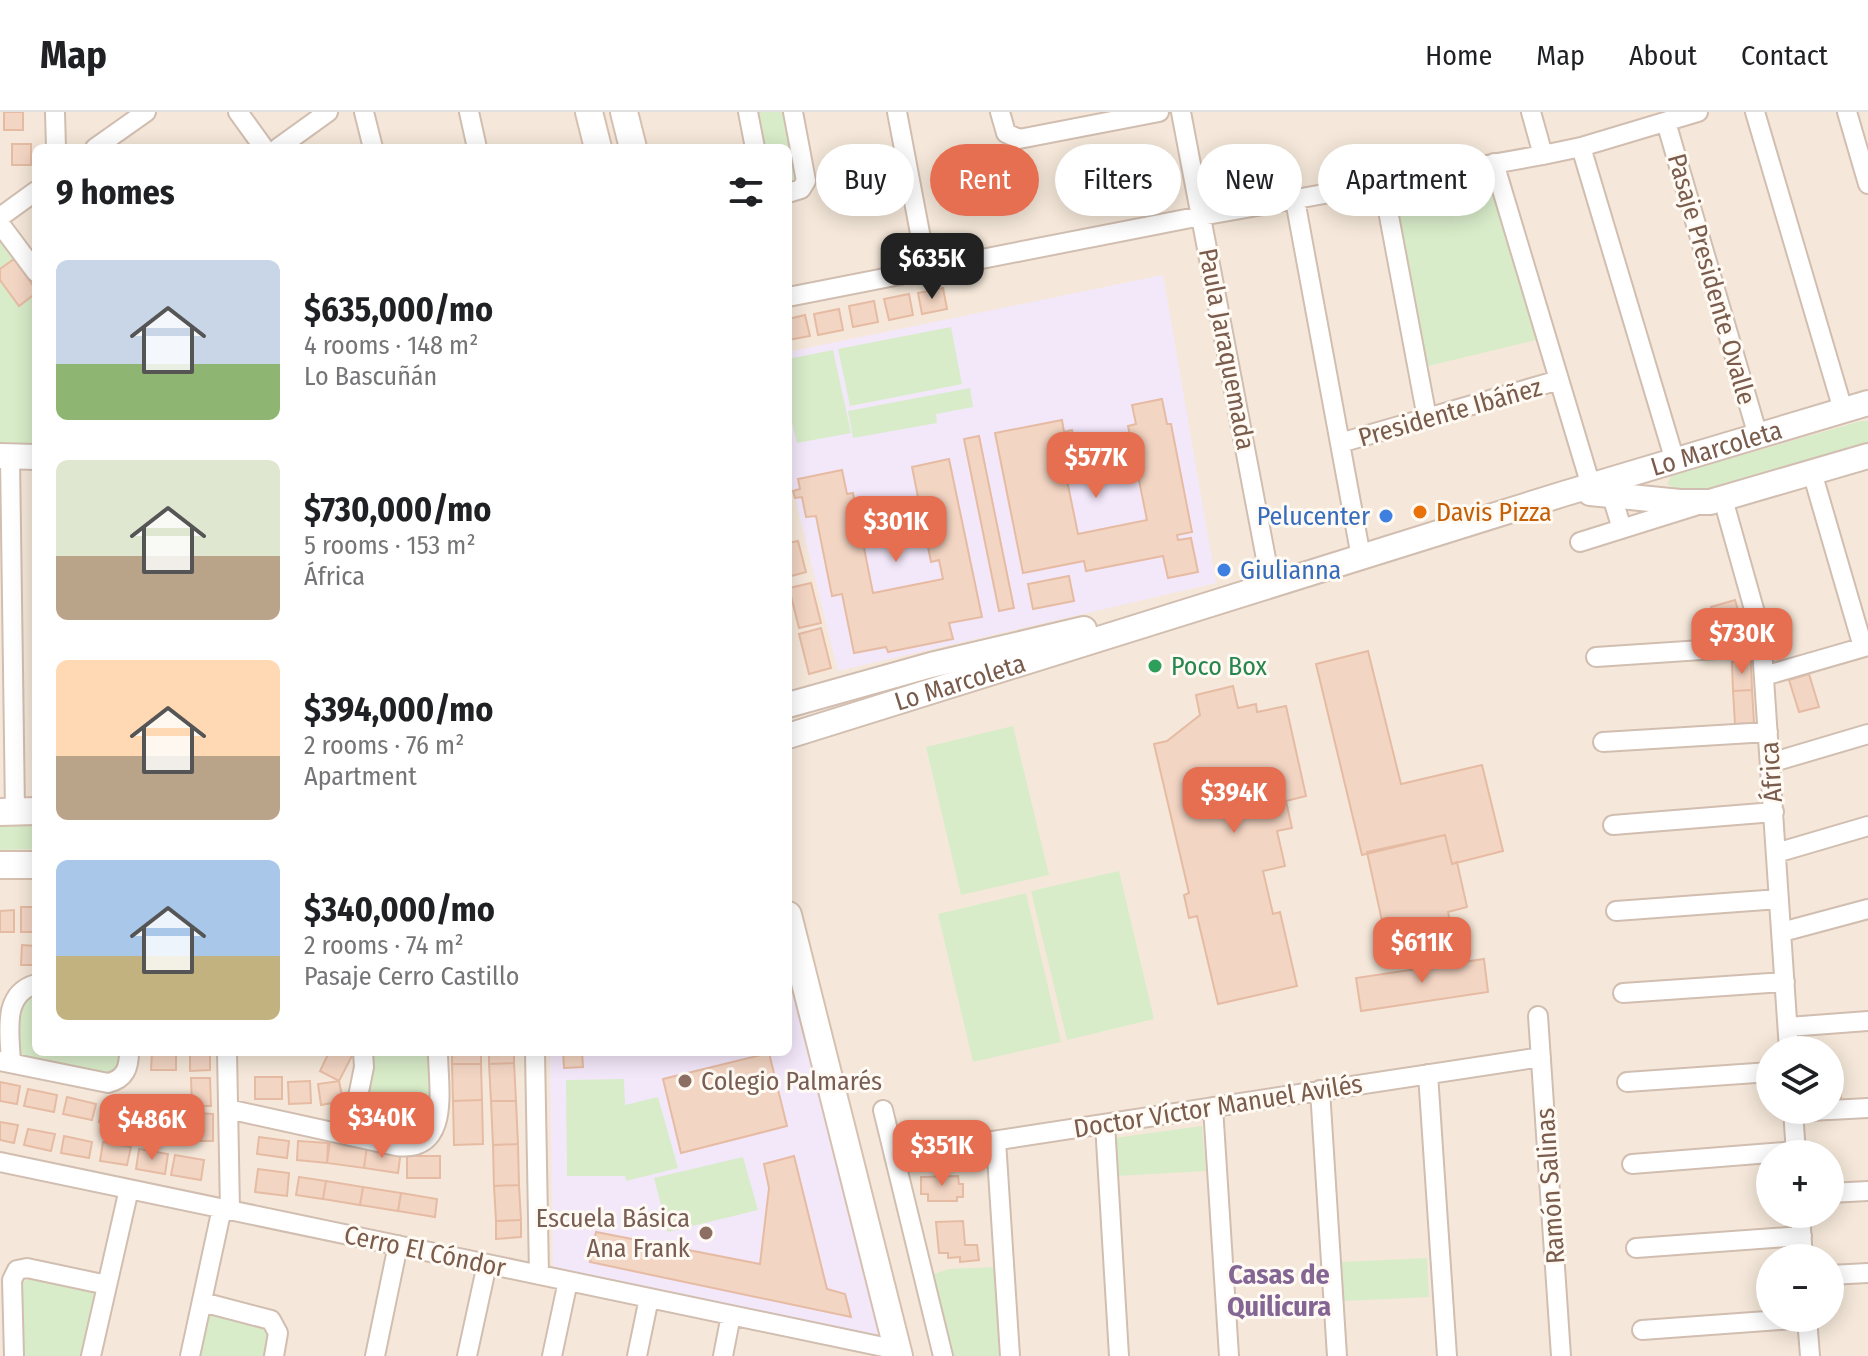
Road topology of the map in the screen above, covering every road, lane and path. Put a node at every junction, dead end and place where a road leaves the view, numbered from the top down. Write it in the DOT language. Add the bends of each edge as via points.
graph roads {
  1 [pos="55,112"];
  2 [pos="146,112"];
  3 [pos="238,112"];
  4 [pos="328,112"];
  5 [pos="364,112"];
  6 [pos="469,112"];
  7 [pos="589,112"];
  8 [pos="624,112"];
  9 [pos="748,112"];
  10 [pos="793,112"];
  11 [pos="897,112"];
  12 [pos="1000,112"];
  13 [pos="1159,112"];
  14 [pos="1181,112"];
  15 [pos="1531,112"];
  16 [pos="1698,112"];
  17 [pos="1755,112"];
  18 [pos="1847,112"];
  19 [pos="1666,122"];
  20 [pos="56,144"];
  21 [pos="101,144"];
  22 [pos="261,144"];
  23 [pos="284,144"];
  24 [pos="372,144"];
  25 [pos="476,144"];
  26 [pos="597,144"];
  27 [pos="632,144"];
  28 [pos="754,144"];
  29 [pos="1581,147"];
  30 [pos="1543,155"];
  31 [pos="1495,163"];
  32 [pos="1495,166"];
  33 [pos="1868,184"];
  34 [pos="796,189"];
  35 [pos="32,194"];
  36 [pos="1197,195"];
  37 [pos="1201,216"];
  38 [pos="1298,216"];
  39 [pos="1389,216"];
  40 [pos="0,217"];
  41 [pos="0,224"];
  42 [pos="32,267"];
  43 [pos="927,270"];
  44 [pos="792,296"];
  45 [pos="1559,380"];
  46 [pos="1868,403"];
  47 [pos="1843,410"];
  48 [pos="1427,418"];
  49 [pos="1758,436"];
  50 [pos="1340,443"];
  51 [pos="5,456"];
  52 [pos="1868,456"];
  53 [pos="32,457"];
  54 [pos="1675,461"];
  55 [pos="1812,472"];
  56 [pos="1601,490"];
  57 [pos="1716,500"];
  58 [pos="1622,529"];
  59 [pos="1580,542"];
  60 [pos="1361,557"];
  61 [pos="1271,585"];
  62 [pos="1130,629"];
  63 [pos="1762,646"];
  64 [pos="1866,646"];
  65 [pos="1596,657"];
  66 [pos="1764,676"];
  67 [pos="792,704"];
  68 [pos="1768,732"];
  69 [pos="1868,734"];
  70 [pos="792,735"];
  71 [pos="1603,742"];
  72 [pos="1770,763"];
  73 [pos="17,811"];
  74 [pos="1774,812"];
  75 [pos="1613,825"];
  76 [pos="1868,826"];
  77 [pos="1776,853"];
  78 [pos="0,865"];
  79 [pos="32,865"];
  80 [pos="1779,899"];
  81 [pos="1868,909"];
  82 [pos="1616,911"];
  83 [pos="792,931"];
  84 [pos="1782,932"];
  85 [pos="1785,982"];
  86 [pos="32,986"];
  87 [pos="1623,993"];
  88 [pos="1538,1016"];
  89 [pos="1868,1021"];
  90 [pos="1788,1027"];
  91 [pos="1788,1036"];
  92 [pos="128,1056"];
  93 [pos="227,1056"];
  94 [pos="363,1056"];
  95 [pos="438,1056"];
  96 [pos="535,1056"];
  97 [pos="1541,1057"];
  98 [pos="5,1062"];
  99 [pos="1756,1073"];
  100 [pos="1428,1074"];
  101 [pos="1627,1082"];
  102 [pos="1320,1090"];
  103 [pos="1213,1107"];
  104 [pos="1868,1108"];
  105 [pos="228,1109"];
  106 [pos="1844,1109"];
  107 [pos="883,1110"];
  108 [pos="1105,1124"];
  109 [pos="350,1136"];
  110 [pos="996,1141"];
  111 [pos="1756,1155"];
  112 [pos="894,1156"];
  113 [pos="0,1162"];
  114 [pos="1632,1164"];
  115 [pos="129,1189"];
  116 [pos="1868,1191"];
  117 [pos="1844,1192"];
  118 [pos="226,1209"];
  119 [pos="1801,1228"];
  120 [pos="1802,1236"];
  121 [pos="1802,1244"];
  122 [pos="398,1245"];
  123 [pos="1636,1248"];
  124 [pos="487,1264"];
  125 [pos="1868,1273"];
  126 [pos="1844,1274"];
  127 [pos="539,1275"];
  128 [pos="568,1281"];
  129 [pos="107,1285"];
  130 [pos="649,1298"];
  131 [pos="202,1302"];
  132 [pos="731,1315"];
  133 [pos="1756,1322"];
  134 [pos="1642,1330"];
  135 [pos="1808,1332"];
  136 [pos="898,1353"];
  137 [pos="14,1356"];
  138 [pos="91,1356"];
  139 [pos="190,1356"];
  140 [pos="274,1356"];
  141 [pos="375,1356"];
  142 [pos="467,1356"];
  143 [pos="552,1356"];
  144 [pos="637,1356"];
  145 [pos="723,1356"];
  146 [pos="943,1356"];
  147 [pos="1010,1356"];
  148 [pos="1119,1356"];
  149 [pos="1229,1356"];
  150 [pos="1337,1356"];
  151 [pos="1447,1356"];
  152 [pos="1561,1356"];
  153 [pos="1810,1356"];
  1 -- 20 [label="street"];
  2 -- 21 [label="street"];
  3 -- 22 [label="street"];
  4 -- 23 [label="street"];
  5 -- 24 [label="street"];
  6 -- 25 [label="street"];
  7 -- 26 [label="main road"];
  8 -- 27 [label="main road"];
  9 -- 28 [label="street"];
  10 -- 34 [label="street" via="806,178"];
  11 -- 43 [label="street"];
  12 -- 13 [label="street" via="1010,136 1024,138"];
  14 -- 36 [label="street, Paula Jaraquemada"];
  15 -- 30 [label="street"];
  16 -- 19 [label="street"];
  17 -- 47 [label="street"];
  18 -- 33 [label="street"];
  19 -- 29 [label="street"];
  19 -- 49 [label="street, Pasaje Presidente Ovalle"];
  29 -- 30 [label="street"];
  29 -- 54 [label="street"];
  30 -- 31 [label="street"];
  32 -- 45 [label="street"];
  35 -- 40 [label="street"];
  37 -- 43 [label="street"];
  37 -- 61 [label="street, Paula Jaraquemada"];
  38 -- 50 [label="street"];
  39 -- 48 [label="street"];
  41 -- 42 [label="street"];
  43 -- 44 [label="street"];
  45 -- 48 [label="street, Presidente Ibáñez"];
  45 -- 56 [label="street"];
  46 -- 47 [label="street, Lo Marcoleta"];
  47 -- 49 [label="street, Lo Marcoleta"];
  48 -- 50 [label="street, Presidente Ibáñez"];
  49 -- 54 [label="street, Lo Marcoleta"];
  50 -- 60 [label="street"];
  51 -- 53 [label="street"];
  51 -- 73 [label="street"];
  52 -- 55 [label="street, Lo Marcoleta"];
  54 -- 56 [label="street, Lo Marcoleta"];
  55 -- 57 [label="street, Lo Marcoleta"];
  55 -- 64 [label="street"];
  56 -- 57 [label="street, Lo Marcoleta" via="1680,502"];
  56 -- 58 [label="street"];
  56 -- 60 [label="street, Lo Marcoleta" via="1563,494"];
  57 -- 58 [label="street, Lo Marcoleta"];
  57 -- 63 [label="street, África" via="1756,610"];
  58 -- 59 [label="street, Lo Marcoleta"];
  60 -- 61 [label="street, Lo Marcoleta"];
  61 -- 62 [label="street, Lo Marcoleta"];
  62 -- 67 [label="street, Lo Marcoleta" via="1100,626 1047,637"];
  62 -- 70 [label="street, Lo Marcoleta"];
  63 -- 65 [label="street"];
  63 -- 66 [label="street, África"];
  64 -- 66 [label="street"];
  66 -- 68 [label="street, África"];
  68 -- 71 [label="street"];
  68 -- 72 [label="street, África"];
  69 -- 72 [label="street"];
  72 -- 74 [label="street, África"];
  74 -- 75 [label="street"];
  74 -- 77 [label="street, África"];
  76 -- 77 [label="street"];
  77 -- 80 [label="street, África"];
  78 -- 79 [label="main road"];
  80 -- 82 [label="street"];
  80 -- 84 [label="street, África"];
  81 -- 84 [label="street"];
  83 -- 136 [label="main road"];
  84 -- 85 [label="street, África"];
  85 -- 87 [label="street"];
  85 -- 90 [label="street, África"];
  86 -- 98 [label="street" via="13,1002"];
  88 -- 97 [label="street, Ramón Salinas"];
  89 -- 90 [label="street"];
  90 -- 91 [label="street, África"];
  92 -- 98 [label="street" via="126,1072 108,1083"];
  93 -- 105 [label="street"];
  94 -- 109 [label="street"];
  95 -- 109 [label="street" via="438,1120 428,1137 404,1147"];
  96 -- 127 [label="street"];
  97 -- 100 [label="street, Doctor Víctor Manuel Avilés"];
  97 -- 152 [label="street, Ramón Salinas"];
  99 -- 101 [label="street"];
  100 -- 102 [label="street, Doctor Víctor Manuel Avilés"];
  100 -- 151 [label="street"];
  102 -- 103 [label="street, Doctor Víctor Manuel Avilés"];
  102 -- 150 [label="street"];
  103 -- 108 [label="street, Doctor Víctor Manuel Avilés"];
  103 -- 149 [label="street"];
  104 -- 106 [label="street"];
  105 -- 109 [label="street"];
  105 -- 118 [label="street"];
  107 -- 112 [label="street"];
  108 -- 110 [label="street, Doctor Víctor Manuel Avilés"];
  108 -- 148 [label="street"];
  110 -- 112 [label="street, Doctor Víctor Manuel Avilés"];
  110 -- 147 [label="street"];
  111 -- 114 [label="street"];
  112 -- 146 [label="street"];
  113 -- 115 [label="street, Cerro El Cóndor"];
  115 -- 118 [label="street, Cerro El Cóndor"];
  115 -- 129 [label="street"];
  116 -- 117 [label="street"];
  118 -- 122 [label="street, Cerro El Cóndor"];
  118 -- 131 [label="street"];
  119 -- 120 [label="street"];
  120 -- 121 [label="street"];
  120 -- 123 [label="street"];
  122 -- 124 [label="street, Cerro El Cóndor"];
  122 -- 141 [label="street"];
  124 -- 127 [label="street, Cerro El Cóndor"];
  124 -- 142 [label="street"];
  125 -- 126 [label="street"];
  127 -- 128 [label="street, Cerro El Cóndor"];
  128 -- 130 [label="street, Cerro El Cóndor"];
  128 -- 143 [label="street"];
  129 -- 137 [label="street" via="17,1270 12,1280"];
  129 -- 138 [label="street"];
  130 -- 132 [label="street, Cerro El Cóndor"];
  130 -- 144 [label="street"];
  131 -- 139 [label="street"];
  131 -- 140 [label="street" via="271,1320 278,1333"];
  132 -- 136 [label="street, Cerro El Cóndor"];
  132 -- 145 [label="street"];
  133 -- 134 [label="street"];
  135 -- 153 [label="street"];
}
